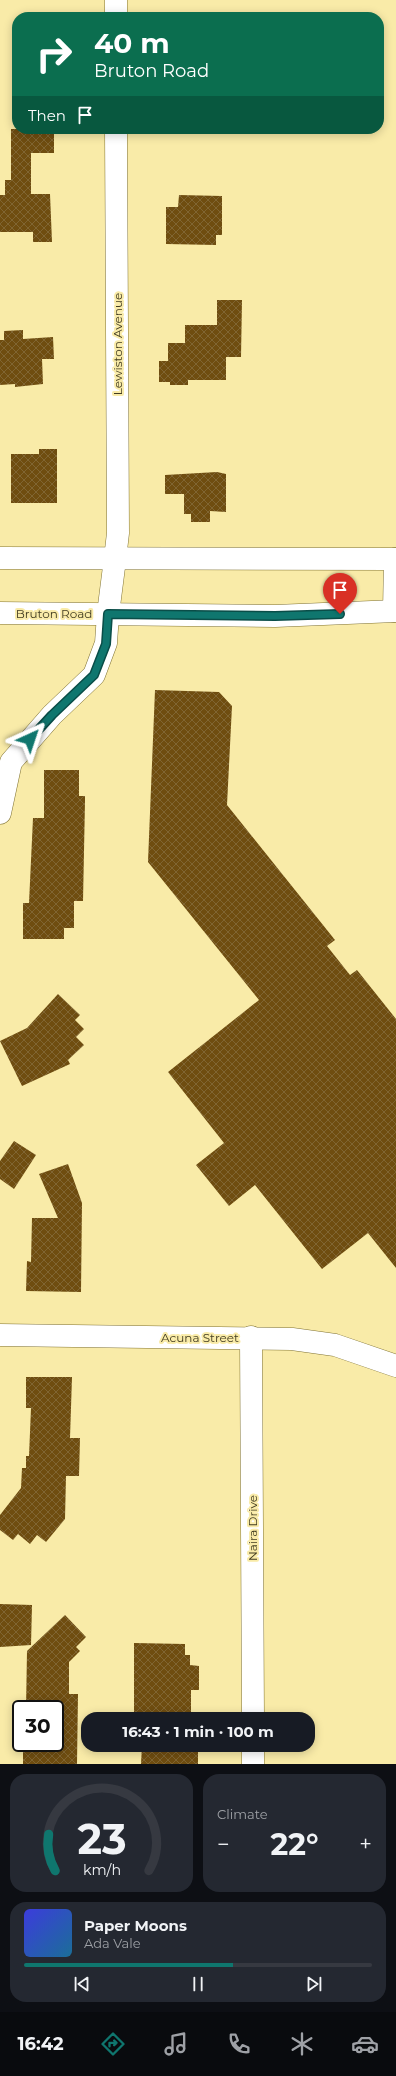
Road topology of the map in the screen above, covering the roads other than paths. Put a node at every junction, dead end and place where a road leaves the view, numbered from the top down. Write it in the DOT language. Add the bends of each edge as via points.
graph roads {
  1 [pos="116,0"];
  2 [pos="116,12"];
  3 [pos="116,134"];
  4 [pos="0,558"];
  5 [pos="114,559"];
  6 [pos="395,559"];
  7 [pos="395,611"];
  8 [pos="0,613"];
  9 [pos="108,614"];
  10 [pos="6,762"];
  11 [pos="0,813"];
  12 [pos="0,1335"];
  13 [pos="251,1338"];
  14 [pos="396,1366"];
  15 [pos="253,1712"];
  16 [pos="253,1752"];
  17 [pos="253,1764"];
  1 -- 2 [label="street"];
  3 -- 5 [label="street, Lewiston Avenue" via="118,533"];
  4 -- 5 [label="street"];
  5 -- 6 [label="street"];
  5 -- 9 [label="street, Lewiston Avenue"];
  6 -- 7 [label="street"];
  7 -- 9 [label="street, Bruton Road" via="275,616"];
  8 -- 9 [label="street, Bruton Road"];
  9 -- 10 [label="street, Lewiston Avenue" via="106,644 94,675"];
  10 -- 11 [label="street"];
  12 -- 13 [label="street, Acuna Street"];
  13 -- 14 [label="street, Acuna Street" via="336,1345"];
  13 -- 15 [label="street, Naira Drive"];
  16 -- 17 [label="street"];
}
